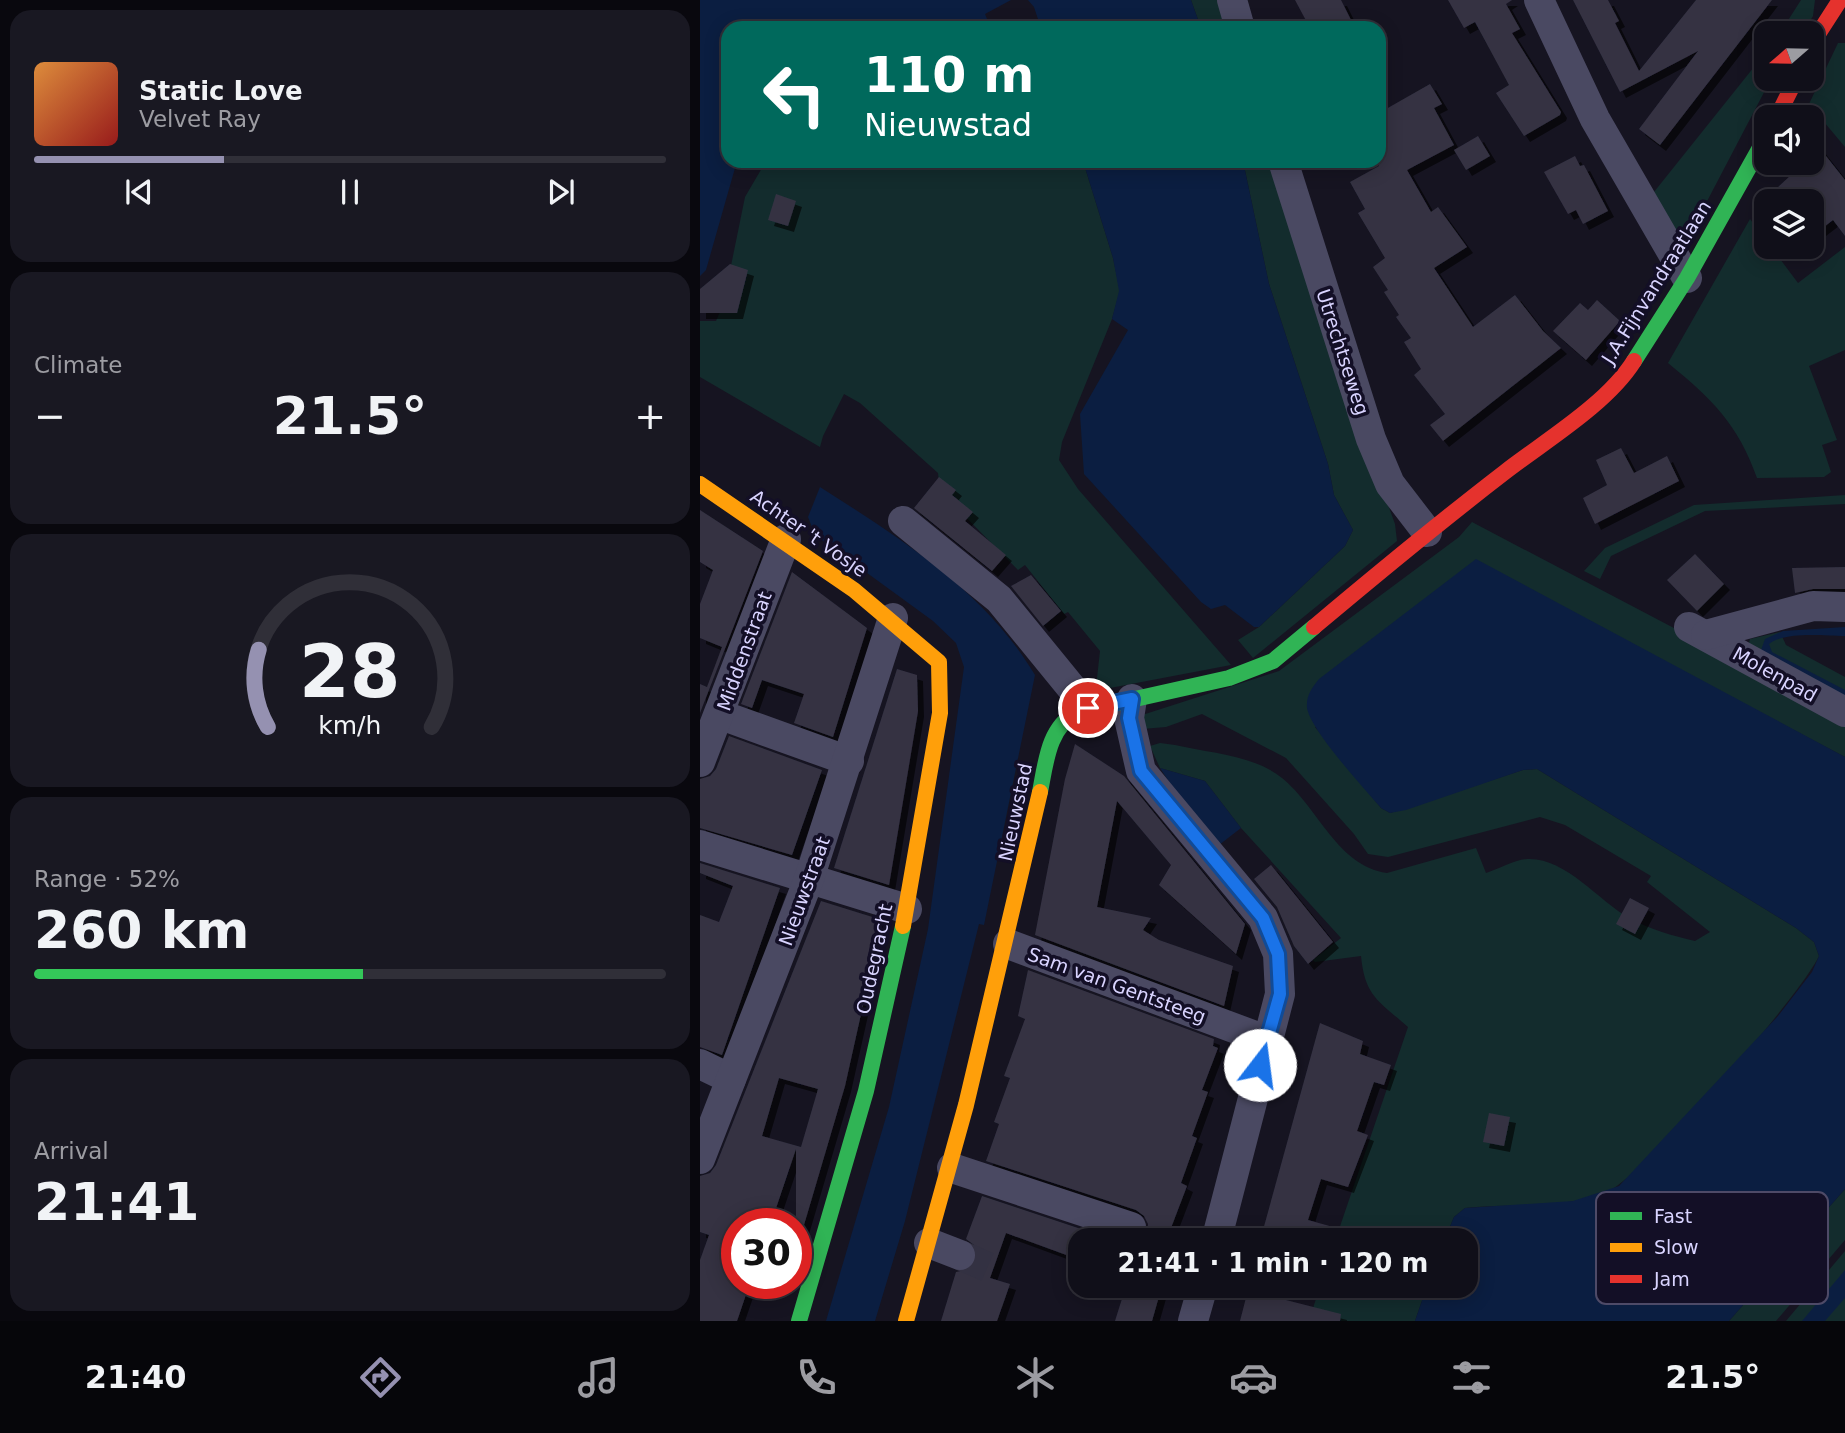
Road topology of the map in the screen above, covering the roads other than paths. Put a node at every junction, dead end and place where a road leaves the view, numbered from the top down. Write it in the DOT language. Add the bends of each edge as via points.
graph roads {
  1 [pos="1231,0"];
  2 [pos="1539,0"];
  3 [pos="1843,1"];
  4 [pos="1238,21"];
  5 [pos="1824,27"];
  6 [pos="1754,159"];
  7 [pos="1285,168"];
  8 [pos="1688,278"];
  9 [pos="700,484"];
  10 [pos="903,521"];
  11 [pos="1427,532"];
  12 [pos="786,539"];
  13 [pos="1845,607"];
  14 [pos="894,618"];
  15 [pos="1132,699"];
  16 [pos="1088,708"];
  17 [pos="1845,712"];
  18 [pos="721,715"];
  19 [pos="849,761"];
  20 [pos="700,762"];
  21 [pos="700,845"];
  22 [pos="809,879"];
  23 [pos="907,909"];
  24 [pos="1008,944"];
  25 [pos="1266,1040"];
  26 [pos="700,1064"];
  27 [pos="731,1079"];
  28 [pos="700,1159"];
  29 [pos="952,1168"];
  30 [pos="1131,1227"];
  31 [pos="1219,1228"];
  32 [pos="929,1243"];
  33 [pos="960,1255"];
  34 [pos="1200,1298"];
  35 [pos="799,1321"];
  36 [pos="906,1321"];
  37 [pos="1193,1321"];
  1 -- 4 [label="street"];
  2 -- 8 [label="street" via="1595,119"];
  3 -- 5 [label="street"];
  6 -- 8 [label="street, J.A.Fijnvandraatlaan"];
  7 -- 11 [label="street, Utrechtseweg" via="1371,439 1390,484"];
  8 -- 11 [label="street, J.A.Fijnvandraatlaan" via="1625,376"];
  9 -- 12 [label="street, Achter 't Vosje"];
  10 -- 16 [label="street" via="999,599"];
  11 -- 15 [label="street, Nieuwstad" via="1261,668"];
  12 -- 14 [label="street, Achter 't Vosje"];
  12 -- 18 [label="street, Middenstraat"];
  13 -- 17 [label="street, Molenpad" via="1813,606 1697,631"];
  14 -- 19 [label="street, Nieuwstraat"];
  14 -- 23 [label="street, Oudegracht" via="939,662 940,713"];
  15 -- 16 [label="street, Nieuwstad"];
  15 -- 25 [label="street" via="1129,718 1141,771 1263,918 1278,954 1280,994"];
  16 -- 24 [label="street, Nieuwstad" via="1066,718 1051,741"];
  18 -- 19 [label="street"];
  18 -- 20 [label="street, Middenstraat"];
  19 -- 22 [label="street, Nieuwstraat"];
  21 -- 22 [label="street"];
  22 -- 23 [label="street"];
  22 -- 27 [label="street, Nieuwstraat"];
  23 -- 35 [label="street, Oudegracht" via="866,1091"];
  24 -- 25 [label="street, Sam van Gentsteeg"];
  24 -- 29 [label="street, Nieuwstad"];
  25 -- 31 [label="street"];
  26 -- 27 [label="street"];
  27 -- 28 [label="street, Nieuwstraat"];
  29 -- 30 [label="street"];
  29 -- 32 [label="street, Nieuwstad"];
  32 -- 33 [label="street"];
  32 -- 36 [label="street, Nieuwstad"];
  34 -- 37 [label="street"];
}
